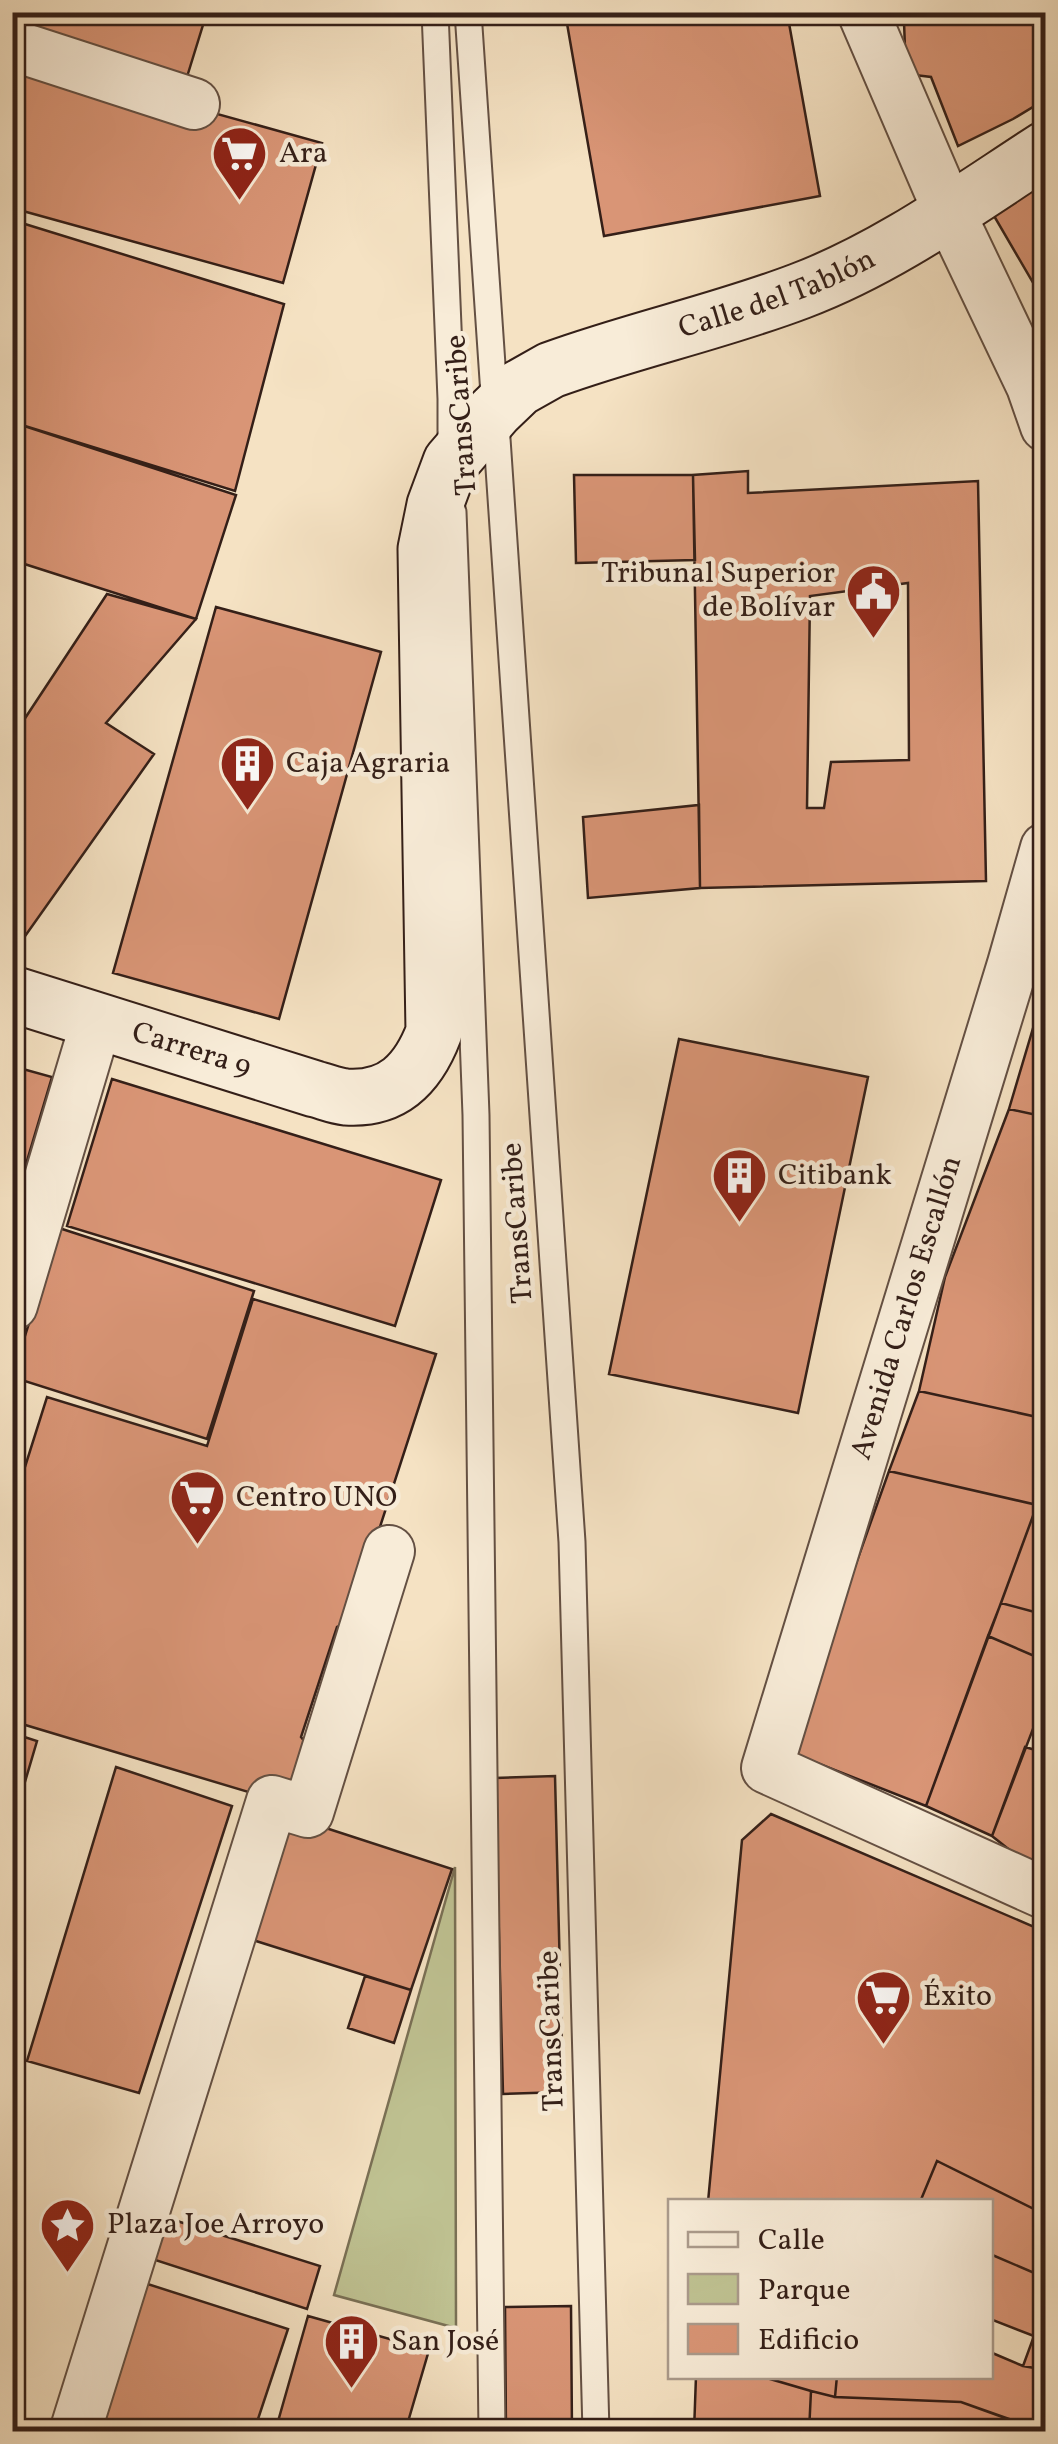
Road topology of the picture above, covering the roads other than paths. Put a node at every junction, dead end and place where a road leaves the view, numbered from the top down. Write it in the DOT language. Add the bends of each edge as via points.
graph roads {
  1 [pos="435,12"];
  2 [pos="468,12"];
  3 [pos="863,12"];
  4 [pos="12,45"];
  5 [pos="194,104"];
  6 [pos="1046,149"];
  7 [pos="949,212"];
  8 [pos="494,411"];
  9 [pos="1046,426"];
  10 [pos="451,462"];
  11 [pos="1046,848"];
  12 [pos="12,994"];
  13 [pos="97,1020"];
  14 [pos="12,1305"];
  15 [pos="389,1551"];
  16 [pos="1046,1894"];
  17 [pos="75,2432"];
  18 [pos="492,2432"];
  19 [pos="596,2432"];
  1 -- 10 [label="lane, TransCaribe"];
  2 -- 8 [label="lane, TransCaribe"];
  3 -- 7 [label="street"];
  4 -- 5 [label="street"];
  6 -- 7 [label="street, Calle del Tablón"];
  7 -- 8 [label="street, Calle del Tablón" via="800,291 551,370"];
  7 -- 9 [label="street"];
  8 -- 10 [label="street, Calle del Tablón"];
  8 -- 19 [label="lane, TransCaribe" via="572,1542"];
  10 -- 13 [label="street, Carrera 9" via="426,550 434,1032 426,1055 397,1087 345,1096"];
  10 -- 18 [label="lane, TransCaribe" via="476,1114"];
  11 -- 16 [label="street, Avenida Carlos Escallón" via="767,1768"];
  12 -- 13 [label="street, Carrera 9"];
  13 -- 14 [label="street"];
  15 -- 17 [label="street" via="308,1812 272,1801"];
}
